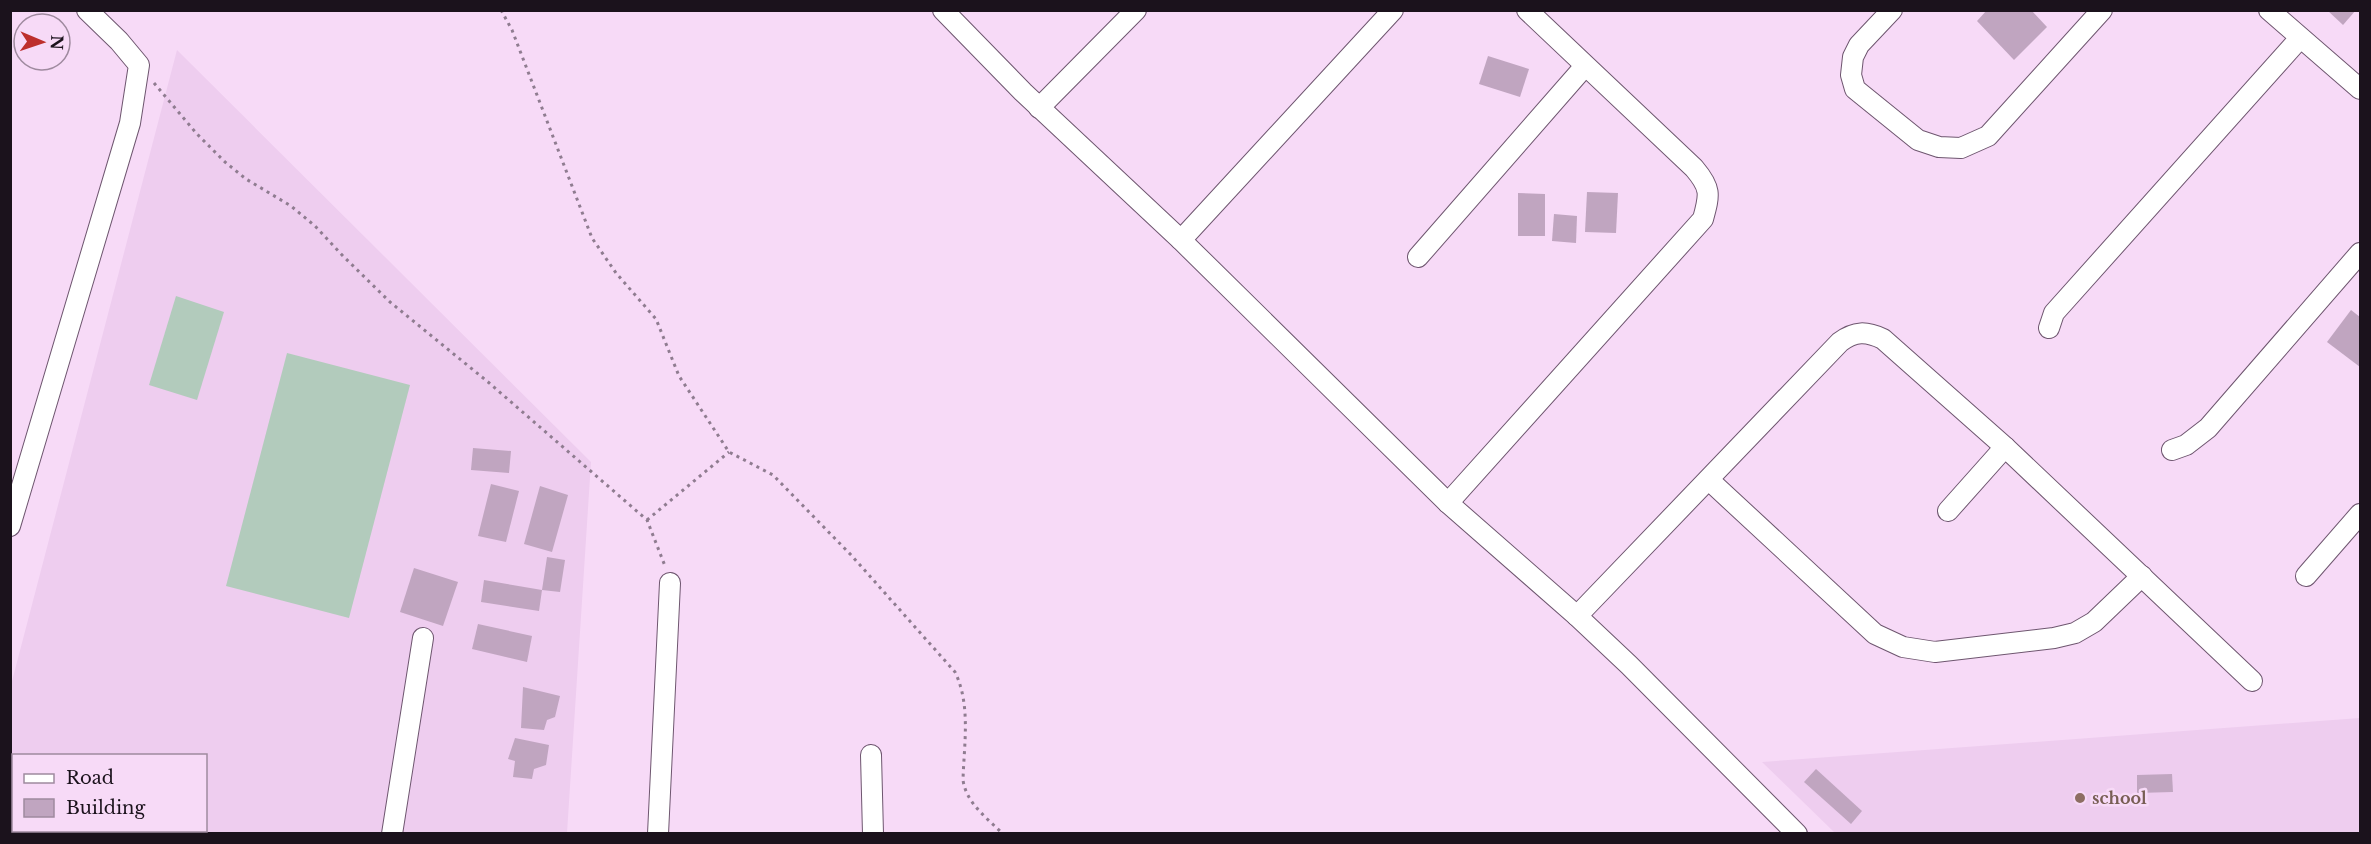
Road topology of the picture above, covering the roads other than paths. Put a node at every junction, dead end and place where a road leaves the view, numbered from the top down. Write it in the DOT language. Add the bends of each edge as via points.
graph roads {
  1 [pos="87,10"];
  2 [pos="943,10"];
  3 [pos="1136,10"];
  4 [pos="1393,10"];
  5 [pos="1527,10"];
  6 [pos="1892,10"];
  7 [pos="2102,10"];
  8 [pos="2269,10"];
  9 [pos="2300,38"];
  10 [pos="1585,66"];
  11 [pos="2361,89"];
  12 [pos="1039,108"];
  13 [pos="1181,240"];
  14 [pos="2361,253"];
  15 [pos="1418,257"];
  16 [pos="2049,328"];
  17 [pos="2005,447"];
  18 [pos="2172,450"];
  19 [pos="1709,480"];
  20 [pos="1448,503"];
  21 [pos="1948,511"];
  22 [pos="2361,514"];
  23 [pos="10,526"];
  24 [pos="2142,576"];
  25 [pos="2306,576"];
  26 [pos="670,583"];
  27 [pos="1577,616"];
  28 [pos="423,638"];
  29 [pos="2252,681"];
  30 [pos="871,755"];
  31 [pos="392,834"];
  32 [pos="658,834"];
  33 [pos="873,834"];
  34 [pos="1797,834"];
  1 -- 23 [label="street" via="139,65 127,134"];
  2 -- 12 [label="street"];
  3 -- 12 [label="street"];
  4 -- 13 [label="street"];
  5 -- 10 [label="street"];
  6 -- 7 [label="street" via="1859,45 1853,57 1851,75 1855,89 1918,140 1938,147 1961,148 1988,136"];
  8 -- 9 [label="street"];
  9 -- 11 [label="street"];
  9 -- 16 [label="street" via="2054,313"];
  10 -- 15 [label="street"];
  10 -- 20 [label="street" via="1707,183 1709,198 1703,219"];
  12 -- 13 [label="street"];
  13 -- 20 [label="street"];
  14 -- 18 [label="street" via="2208,428 2186,445"];
  17 -- 19 [label="street" via="1883,339 1869,333 1851,334"];
  17 -- 21 [label="street"];
  17 -- 24 [label="street"];
  19 -- 24 [label="street" via="1875,634 1903,647 1935,652 2075,633 2094,622"];
  19 -- 27 [label="street"];
  20 -- 27 [label="street"];
  22 -- 25 [label="street"];
  24 -- 29 [label="street"];
  26 -- 32 [label="street"];
  27 -- 34 [label="street"];
  28 -- 31 [label="street"];
  30 -- 33 [label="street"];
}
